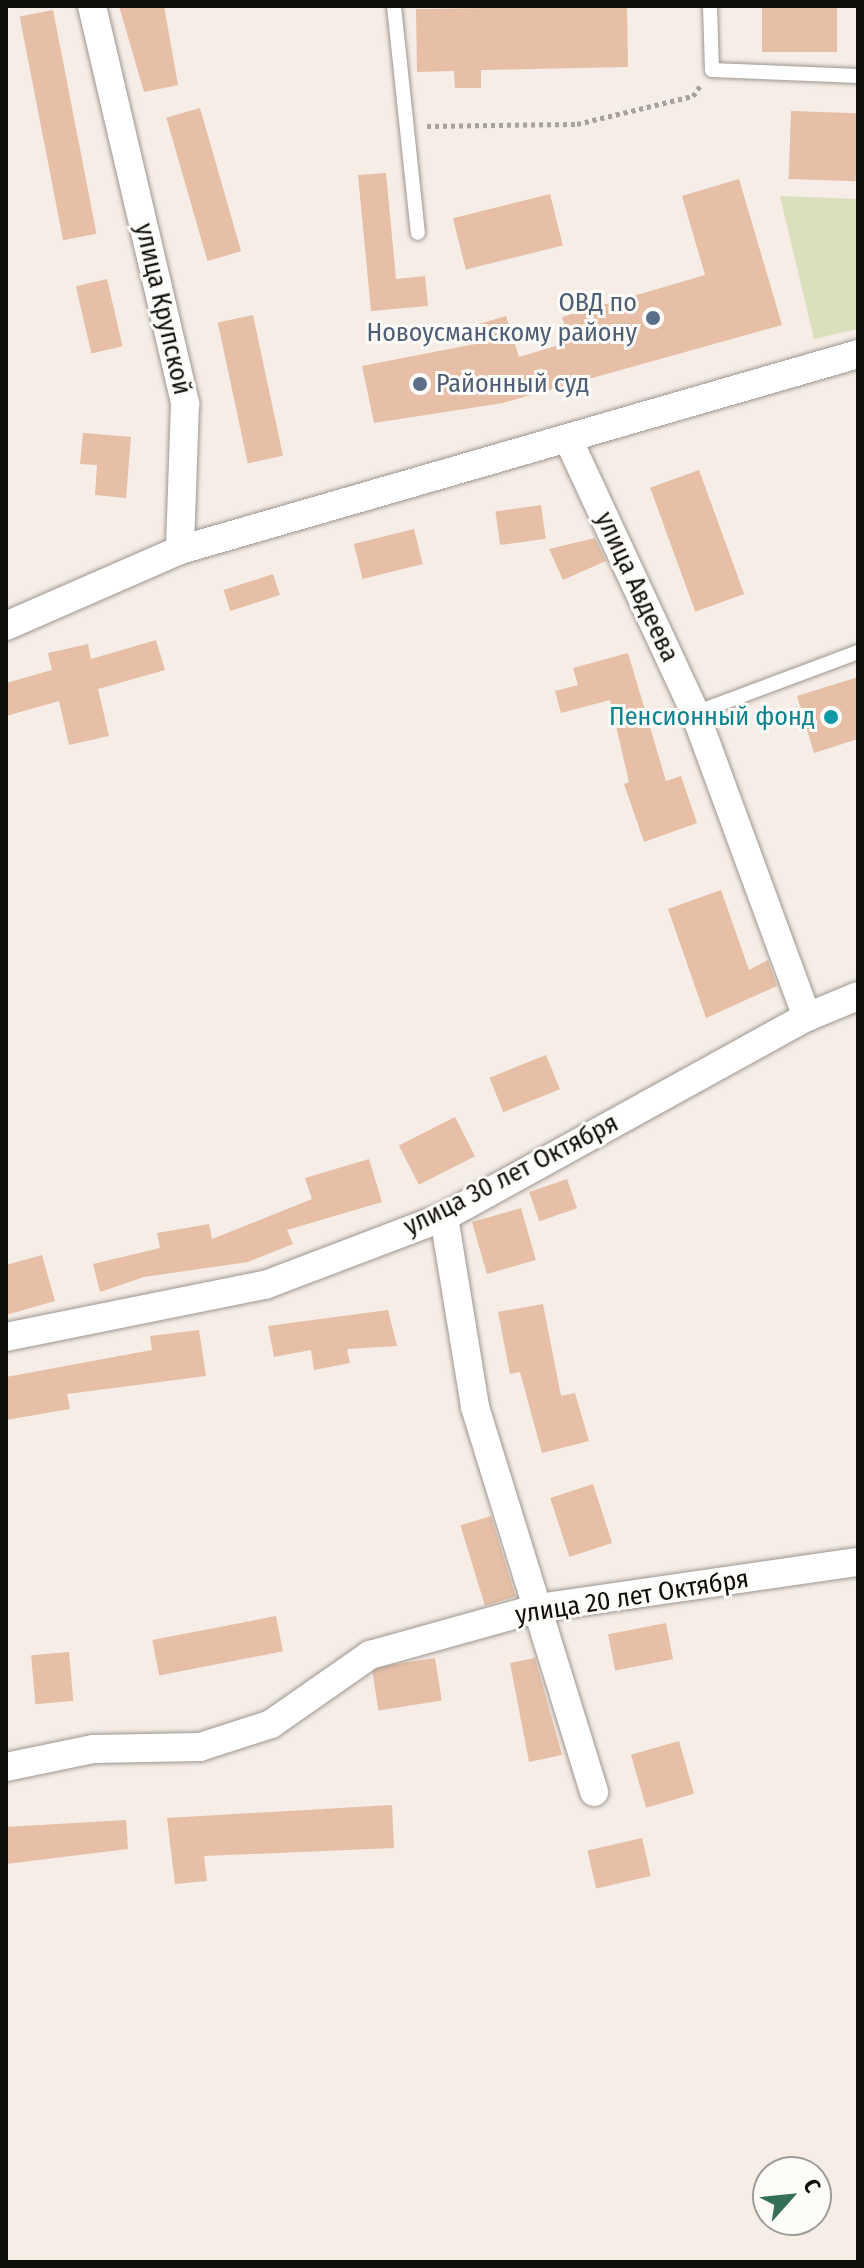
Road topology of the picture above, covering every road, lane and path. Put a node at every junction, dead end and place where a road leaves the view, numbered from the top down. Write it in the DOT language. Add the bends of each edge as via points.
graph roads {
  1 [pos="92,6"];
  2 [pos="394,6"];
  3 [pos="710,6"];
  4 [pos="712,70"];
  5 [pos="858,76"];
  6 [pos="402,127"];
  7 [pos="418,233"];
  8 [pos="858,354"];
  9 [pos="569,441"];
  10 [pos="180,550"];
  11 [pos="6,626"];
  12 [pos="858,652"];
  13 [pos="695,713"];
  14 [pos="858,996"];
  15 [pos="807,1017"];
  16 [pos="444,1217"];
  17 [pos="6,1337"];
  18 [pos="858,1562"];
  19 [pos="538,1608"];
  20 [pos="6,1767"];
  21 [pos="594,1792"];
  1 -- 10 [label="street, улица Крупской" via="185,404"];
  2 -- 6 [label="lane"];
  3 -- 4 [label="lane"];
  4 -- 5 [label="lane"];
  4 -- 6 [label="path" via="693,96 577,124"];
  6 -- 7 [label="lane"];
  8 -- 9 [label="street"];
  9 -- 10 [label="street"];
  9 -- 13 [label="street, улица Авдеева"];
  10 -- 11 [label="street"];
  12 -- 13 [label="lane"];
  13 -- 15 [label="street, улица Авдеева"];
  14 -- 15 [label="street, улица 30 лет Октября"];
  15 -- 16 [label="street, улица 30 лет Октября"];
  16 -- 17 [label="street, улица 30 лет Октября" via="265,1285"];
  16 -- 19 [label="street" via="475,1407"];
  18 -- 19 [label="street, улица 20 лет Октября"];
  19 -- 20 [label="street, улица 20 лет Октября" via="370,1655 271,1724 200,1747 93,1749"];
  19 -- 21 [label="street"];
}
